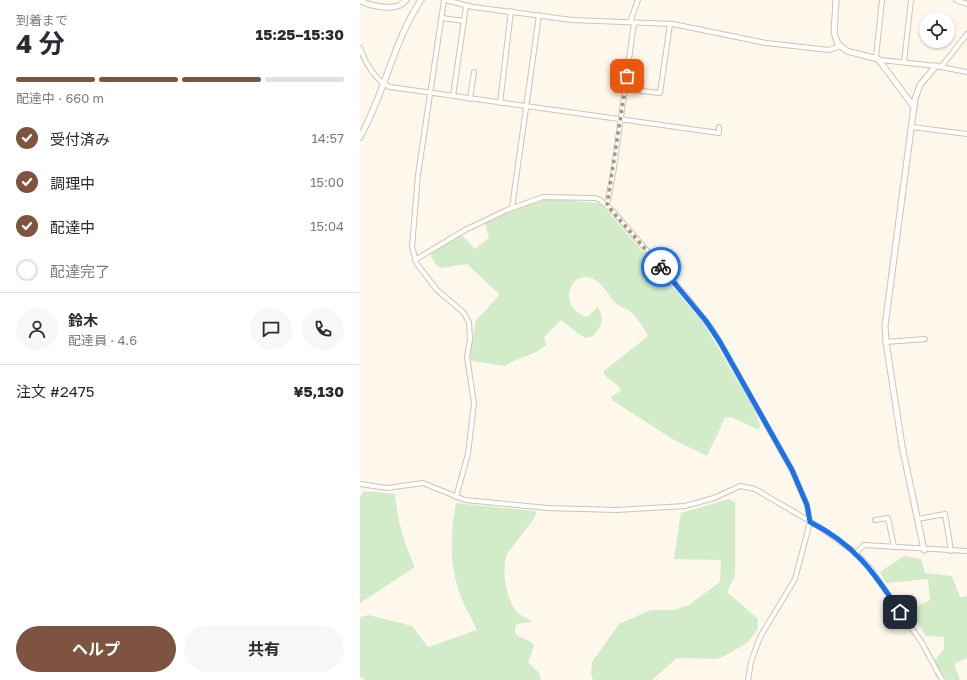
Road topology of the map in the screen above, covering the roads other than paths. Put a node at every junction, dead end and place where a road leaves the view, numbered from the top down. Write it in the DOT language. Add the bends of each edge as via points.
graph roads {
  1 [pos="360,0"];
  2 [pos="406,0"];
  3 [pos="422,0"];
  4 [pos="445,0"];
  5 [pos="638,0"];
  6 [pos="836,0"];
  7 [pos="882,0"];
  8 [pos="911,0"];
  9 [pos="956,0"];
  10 [pos="967,4"];
  11 [pos="466,6"];
  12 [pos="511,11"];
  13 [pos="539,15"];
  14 [pos="442,18"];
  15 [pos="464,21"];
  16 [pos="632,22"];
  17 [pos="670,24"];
  18 [pos="967,34"];
  19 [pos="840,46"];
  20 [pos="360,48"];
  21 [pos="878,59"];
  22 [pos="904,62"];
  23 [pos="939,67"];
  24 [pos="474,72"];
  25 [pos="967,72"];
  26 [pos="384,84"];
  27 [pos="625,89"];
  28 [pos="432,93"];
  29 [pos="452,96"];
  30 [pos="470,99"];
  31 [pos="500,102"];
  32 [pos="526,106"];
  33 [pos="914,107"];
  34 [pos="621,119"];
  35 [pos="719,127"];
  36 [pos="912,127"];
  37 [pos="967,134"];
  38 [pos="360,137"];
  39 [pos="607,205"];
  40 [pos="512,208"];
  41 [pos="415,260"];
  42 [pos="925,338"];
  43 [pos="886,342"];
  44 [pos="360,484"];
  45 [pos="456,497"];
  46 [pos="918,519"];
  47 [pos="875,520"];
  48 [pos="810,522"];
  49 [pos="894,547"];
  50 [pos="924,550"];
  51 [pos="951,550"];
  52 [pos="967,551"];
  53 [pos="856,553"];
  54 [pos="748,680"];
  55 [pos="942,680"];
  1 -- 2 [label="street" via="364,3 392,6 398,6"];
  3 -- 26 [label="street" via="406,25"];
  4 -- 11 [label="street"];
  4 -- 14 [label="street"];
  5 -- 16 [label="street"];
  6 -- 19 [label="street" via="834,38"];
  7 -- 21 [label="street"];
  8 -- 22 [label="street"];
  9 -- 10 [label="street"];
  11 -- 12 [label="street"];
  11 -- 15 [label="street"];
  12 -- 13 [label="street"];
  12 -- 31 [label="street"];
  13 -- 16 [label="street" via="572,20"];
  13 -- 32 [label="street"];
  14 -- 15 [label="street"];
  14 -- 28 [label="street"];
  15 -- 29 [label="street"];
  16 -- 17 [label="street"];
  16 -- 27 [label="street"];
  17 -- 19 [label="street" via="766,43 829,50"];
  17 -- 27 [label="street" via="660,93"];
  18 -- 23 [label="street"];
  19 -- 21 [label="street" via="847,51"];
  20 -- 26 [label="street" via="369,66"];
  21 -- 22 [label="street"];
  21 -- 33 [label="street"];
  22 -- 23 [label="street"];
  23 -- 25 [label="street"];
  23 -- 33 [label="street" via="918,88"];
  24 -- 30 [label="street"];
  26 -- 28 [label="street"];
  26 -- 38 [label="street"];
  27 -- 34 [label="street"];
  28 -- 29 [label="street"];
  28 -- 41 [label="street" via="418,175 412,247"];
  29 -- 30 [label="street"];
  30 -- 31 [label="street"];
  31 -- 32 [label="street"];
  32 -- 34 [label="street"];
  32 -- 40 [label="street"];
  33 -- 36 [label="street"];
  34 -- 35 [label="street" via="719,133"];
  34 -- 39 [label="street"];
  36 -- 37 [label="street"];
  36 -- 43 [label="street" via="886,318"];
  39 -- 40 [label="street" via="595,198 547,196"];
  39 -- 48 [label="street" via="713,330 792,470 807,505"];
  40 -- 41 [label="street" via="465,230"];
  41 -- 45 [label="street" via="437,290 463,312 469,322 470,340 467,357 474,390 474,414 468,454"];
  42 -- 43 [label="street"];
  43 -- 46 [label="street" via="902,446"];
  44 -- 45 [label="street" via="387,488 423,484"];
  45 -- 48 [label="street" via="548,508 616,510 685,506 746,486"];
  46 -- 50 [label="street"];
  46 -- 51 [label="street" via="945,514"];
  47 -- 49 [label="street" via="888,518"];
  48 -- 53 [label="street"];
  48 -- 54 [label="street" via="795,579 760,637"];
  49 -- 50 [label="street"];
  49 -- 53 [label="street" via="864,545"];
  50 -- 51 [label="street"];
  51 -- 52 [label="street"];
  53 -- 55 [label="street" via="870,568 922,643"];
}
